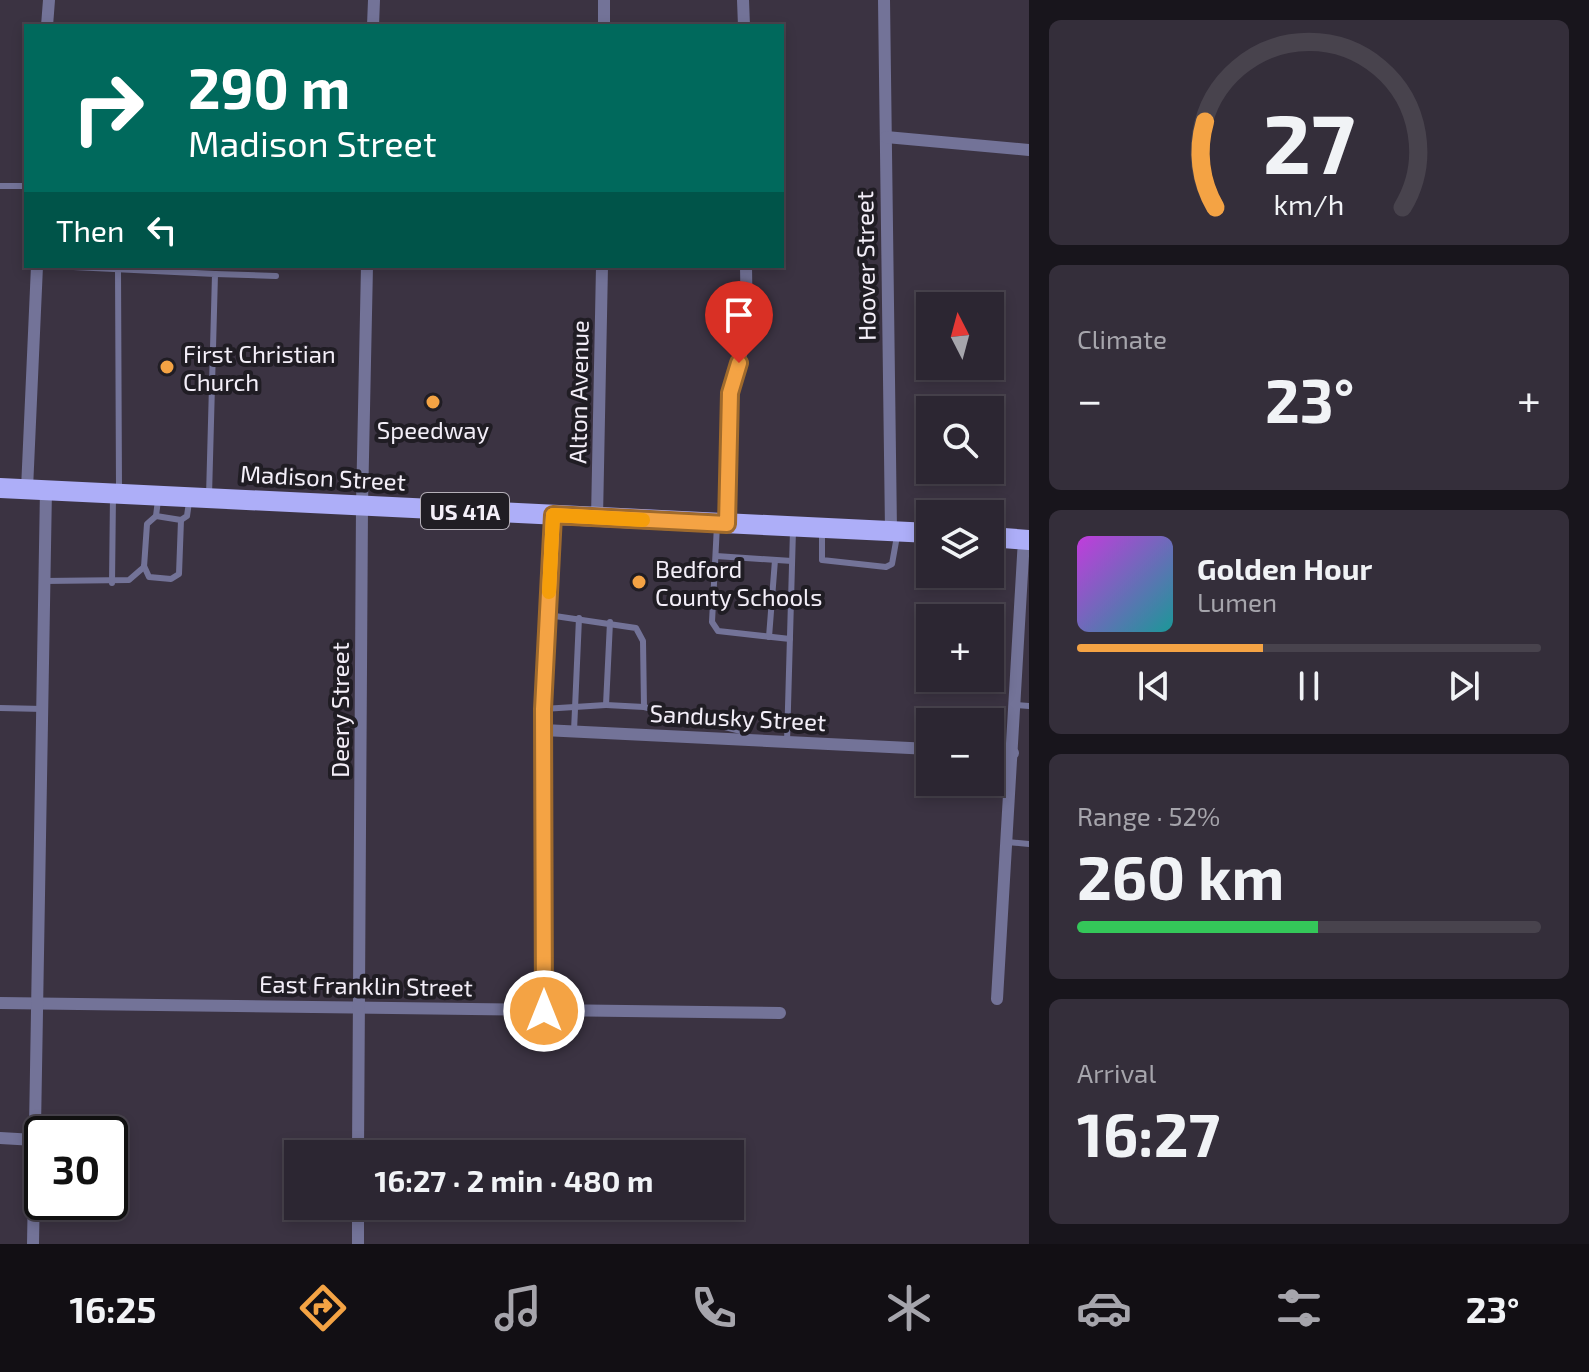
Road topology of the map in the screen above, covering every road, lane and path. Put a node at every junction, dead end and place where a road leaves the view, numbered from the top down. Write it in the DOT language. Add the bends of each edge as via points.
graph roads {
  1 [pos="49,0"];
  2 [pos="374,0"];
  3 [pos="604,0"];
  4 [pos="743,0"];
  5 [pos="884,0"];
  6 [pos="47,24"];
  7 [pos="373,24"];
  8 [pos="604,24"];
  9 [pos="744,24"];
  10 [pos="886,137"];
  11 [pos="1029,150"];
  12 [pos="0,186"];
  13 [pos="24,186"];
  14 [pos="37,268"];
  15 [pos="96,268"];
  16 [pos="367,268"];
  17 [pos="602,268"];
  18 [pos="746,268"];
  19 [pos="118,269"];
  20 [pos="215,274"];
  21 [pos="276,276"];
  22 [pos="0,488"];
  23 [pos="36,489"];
  24 [pos="116,492"];
  25 [pos="159,494"];
  26 [pos="199,496"];
  27 [pos="362,505"];
  28 [pos="553,515"];
  29 [pos="156,516"];
  30 [pos="597,518"];
  31 [pos="181,520"];
  32 [pos="722,524"];
  33 [pos="794,527"];
  34 [pos="822,528"];
  35 [pos="894,531"];
  36 [pos="916,532"];
  37 [pos="1004,538"];
  38 [pos="1027,540"];
  39 [pos="716,556"];
  40 [pos="775,560"];
  41 [pos="792,561"];
  42 [pos="144,566"];
  43 [pos="44,581"];
  44 [pos="112,583"];
  45 [pos="548,615"];
  46 [pos="579,618"];
  47 [pos="610,622"];
  48 [pos="769,637"];
  49 [pos="790,639"];
  50 [pos="606,705"];
  51 [pos="575,706"];
  52 [pos="1022,706"];
  53 [pos="644,707"];
  54 [pos="0,708"];
  55 [pos="43,709"];
  56 [pos="543,709"];
  57 [pos="543,730"];
  58 [pos="574,731"];
  59 [pos="749,740"];
  60 [pos="787,742"];
  61 [pos="916,748"];
  62 [pos="1004,753"];
  63 [pos="1013,753"];
  64 [pos="1007,842"];
  65 [pos="1029,844"];
  66 [pos="997,999"];
  67 [pos="0,1003"];
  68 [pos="37,1003"];
  69 [pos="361,1005"];
  70 [pos="544,1011"];
  71 [pos="780,1013"];
  72 [pos="35,1116"];
  73 [pos="0,1138"];
  74 [pos="24,1139"];
  75 [pos="358,1140"];
  76 [pos="33,1220"];
  77 [pos="358,1220"];
  78 [pos="33,1244"];
  79 [pos="358,1244"];
  1 -- 6 [label="street"];
  2 -- 7 [label="street"];
  3 -- 8 [label="street"];
  4 -- 9 [label="street"];
  5 -- 10 [label="street, Hoover Street"];
  10 -- 11 [label="street"];
  10 -- 35 [label="street, Hoover Street"];
  12 -- 13 [label="lane"];
  14 -- 23 [label="street"];
  15 -- 19 [label="lane"];
  16 -- 27 [label="street, Deery Street"];
  17 -- 30 [label="street, Alton Avenue"];
  18 -- 32 [label="street" via="747,333 730,393"];
  19 -- 20 [label="lane"];
  19 -- 24 [label="lane"];
  20 -- 21 [label="lane"];
  20 -- 26 [label="lane"];
  22 -- 23 [label="main road, Madison Street / US 41A"];
  23 -- 24 [label="main road, Madison Street / US 41A"];
  23 -- 43 [label="street"];
  24 -- 25 [label="main road, Madison Street / US 41A"];
  24 -- 44 [label="lane"];
  25 -- 26 [label="main road, Madison Street / US 41A"];
  25 -- 29 [label="lane"];
  26 -- 27 [label="main road, Madison Street / US 41A"];
  26 -- 31 [label="lane"];
  27 -- 28 [label="main road, Madison Street / US 41A"];
  27 -- 69 [label="street, Deery Street"];
  28 -- 30 [label="main road, Madison Street / US 41A"];
  28 -- 45 [label="street"];
  29 -- 31 [label="lane"];
  29 -- 42 [label="lane" via="147,524"];
  30 -- 32 [label="main road, Madison Street / US 41A"];
  31 -- 42 [label="lane" via="179,574 159,580 149,577"];
  32 -- 33 [label="main road, Madison Street / US 41A"];
  32 -- 39 [label="lane"];
  33 -- 34 [label="main road, Madison Street / US 41A"];
  33 -- 41 [label="lane"];
  34 -- 35 [label="main road, Madison Street / US 41A"];
  34 -- 35 [label="lane" via="822,560 886,567 892,564"];
  35 -- 36 [label="main road, Madison Street / US 41A"];
  37 -- 38 [label="main road"];
  38 -- 52 [label="street"];
  39 -- 40 [label="lane"];
  39 -- 48 [label="lane" via="712,622 718,631"];
  40 -- 41 [label="lane"];
  40 -- 48 [label="lane"];
  41 -- 49 [label="lane"];
  42 -- 44 [label="lane" via="129,580"];
  43 -- 44 [label="lane"];
  43 -- 55 [label="street"];
  45 -- 46 [label="lane"];
  45 -- 56 [label="street"];
  46 -- 47 [label="lane"];
  46 -- 51 [label="lane"];
  47 -- 50 [label="lane"];
  47 -- 53 [label="lane" via="636,628 643,641"];
  48 -- 49 [label="lane"];
  49 -- 60 [label="lane"];
  50 -- 51 [label="lane"];
  50 -- 53 [label="lane"];
  51 -- 56 [label="lane"];
  51 -- 58 [label="lane"];
  52 -- 63 [label="street"];
  53 -- 59 [label="lane" via="741,731"];
  54 -- 55 [label="lane"];
  55 -- 68 [label="street"];
  56 -- 57 [label="street"];
  57 -- 58 [label="street, Sandusky Street"];
  57 -- 70 [label="street"];
  58 -- 59 [label="street, Sandusky Street"];
  59 -- 60 [label="street, Sandusky Street"];
  60 -- 61 [label="street, Sandusky Street"];
  62 -- 63 [label="street"];
  63 -- 64 [label="street"];
  64 -- 65 [label="lane"];
  64 -- 66 [label="street"];
  67 -- 68 [label="street, East Franklin Street"];
  68 -- 69 [label="street, East Franklin Street"];
  68 -- 72 [label="street"];
  69 -- 70 [label="street, East Franklin Street"];
  69 -- 75 [label="street, Deery Street"];
  70 -- 71 [label="street, East Franklin Street"];
  73 -- 74 [label="street"];
  76 -- 78 [label="street"];
  77 -- 79 [label="street"];
}
